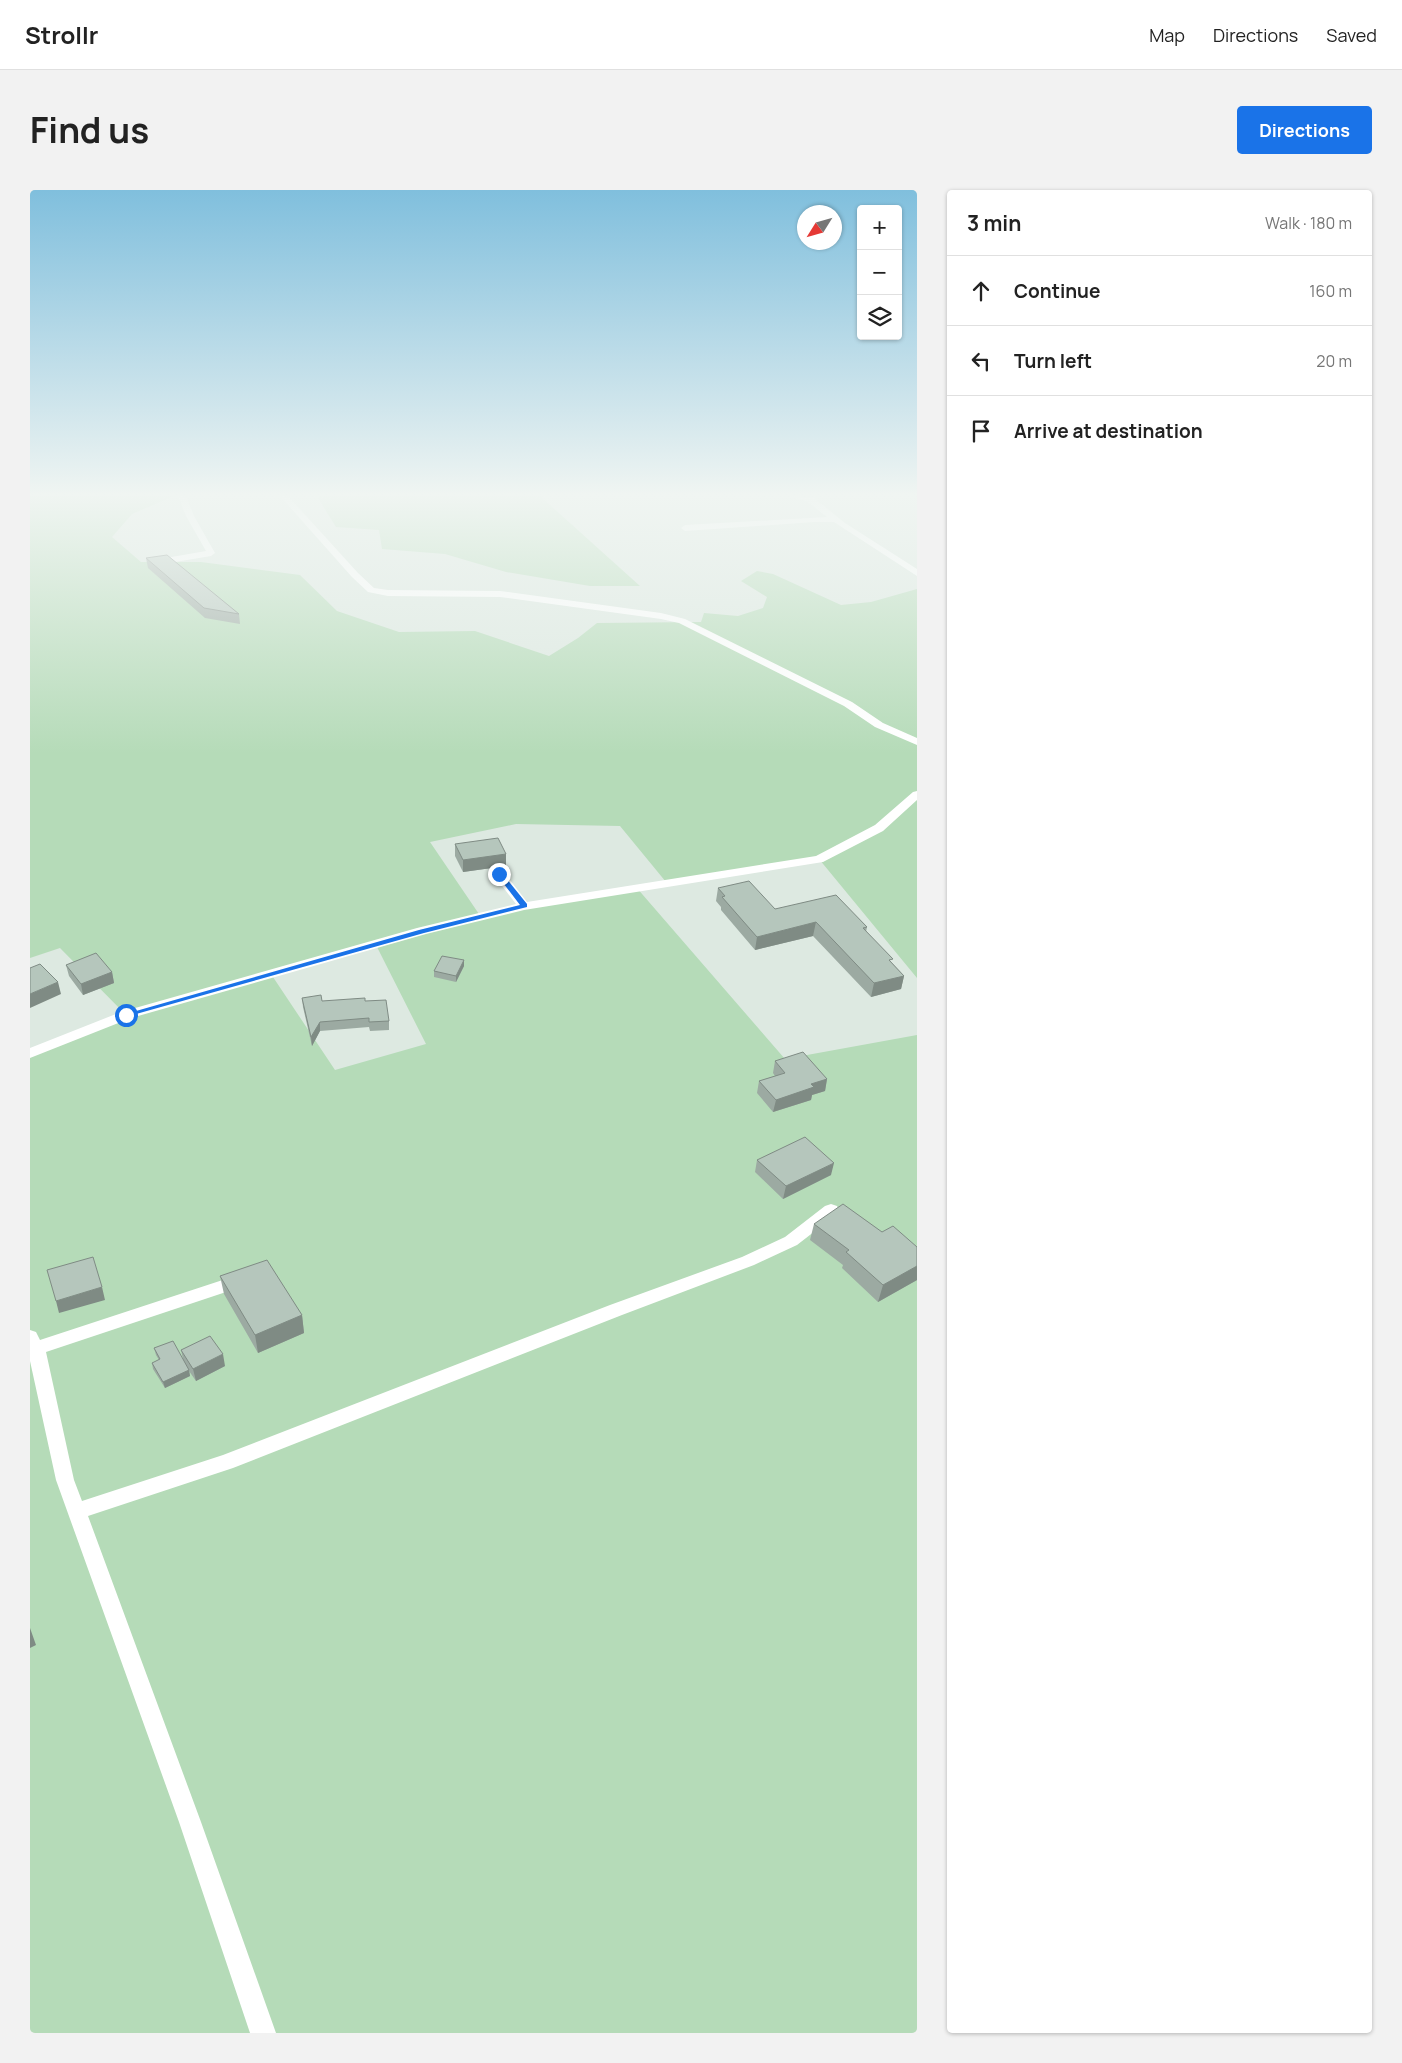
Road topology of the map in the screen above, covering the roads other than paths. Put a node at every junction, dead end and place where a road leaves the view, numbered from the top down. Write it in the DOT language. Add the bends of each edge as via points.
graph roads {
  1 [pos="363,582"];
  2 [pos="917,742"];
  3 [pos="917,794"];
  4 [pos="499,874"];
  5 [pos="524,906"];
  6 [pos="30,1053"];
  7 [pos="831,1210"];
  8 [pos="258,1274"];
  9 [pos="33,1342"];
  10 [pos="76,1511"];
  11 [pos="263,2033"];
  1 -- 2 [label="street" via="371,590 388,593 500,594 682,621"];
  3 -- 5 [label="street" via="879,828 819,859"];
  4 -- 5 [label="street"];
  5 -- 6 [label="street" via="422,931 126,1015"];
  7 -- 10 [label="street" via="791,1240 748,1261 226,1462"];
  8 -- 9 [label="street"];
  9 -- 10 [label="street" via="65,1480"];
  10 -- 11 [label="street"];
}
